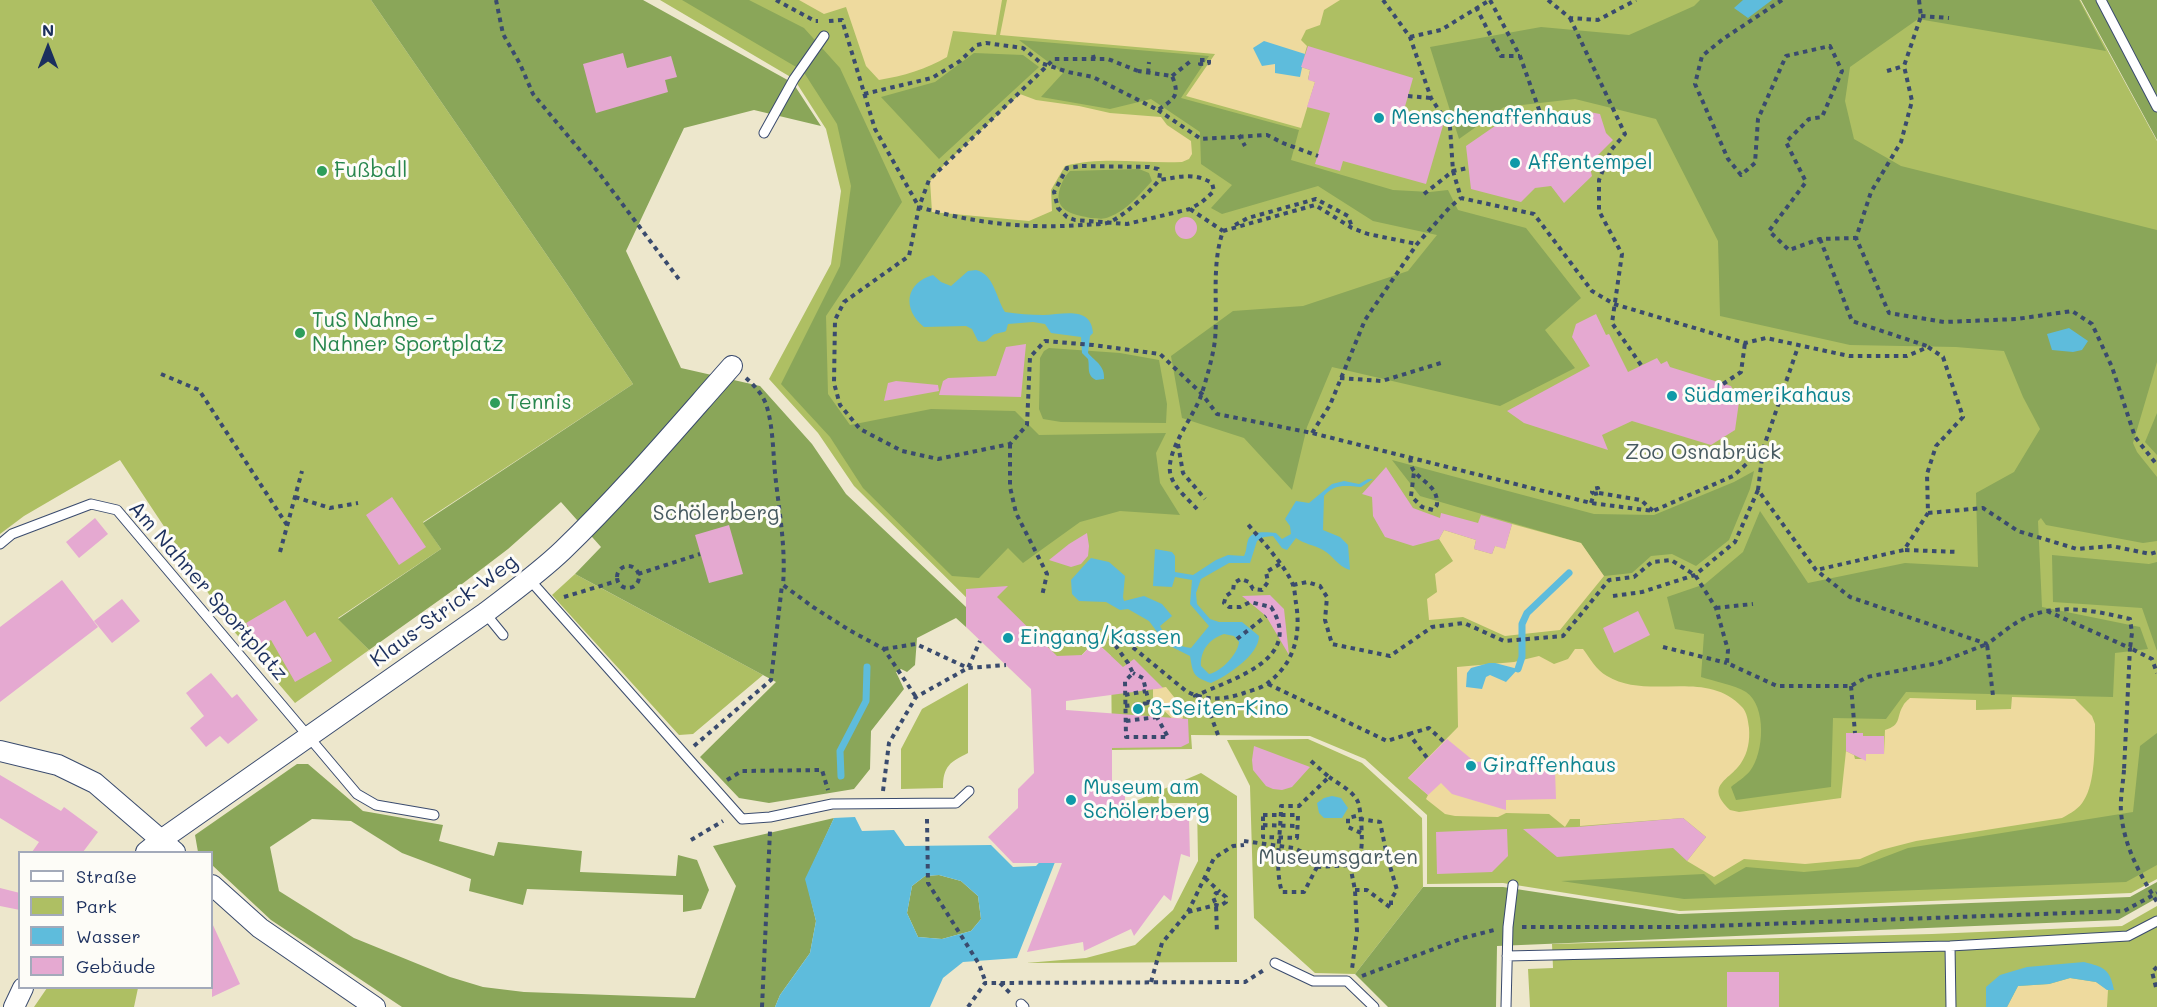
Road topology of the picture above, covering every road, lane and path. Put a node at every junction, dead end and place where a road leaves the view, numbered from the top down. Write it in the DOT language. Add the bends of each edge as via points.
graph roads {
  1 [pos="496,0"];
  2 [pos="776,0"];
  3 [pos="1383,0"];
  4 [pos="1490,0"];
  5 [pos="1548,0"];
  6 [pos="1636,0"];
  7 [pos="1782,0"];
  8 [pos="1918,0"];
  9 [pos="2102,0"];
  10 [pos="1476,7"];
  11 [pos="1921,16"];
  12 [pos="1570,18"];
  13 [pos="1949,18"];
  14 [pos="824,36"];
  15 [pos="1410,37"];
  16 [pos="1520,56"];
  17 [pos="1192,60"];
  18 [pos="1149,62"];
  19 [pos="1904,66"];
  20 [pos="1887,71"];
  21 [pos="1148,73"];
  22 [pos="1172,76"];
  23 [pos="864,94"];
  24 [pos="1408,96"];
  25 [pos="1431,98"];
  26 [pos="2157,107"];
  27 [pos="1158,110"];
  28 [pos="1542,118"];
  29 [pos="764,133"];
  30 [pos="1239,135"];
  31 [pos="1245,146"];
  32 [pos="1318,156"];
  33 [pos="1468,168"];
  34 [pos="1453,171"];
  35 [pos="1159,180"];
  36 [pos="1424,194"];
  37 [pos="1461,198"];
  38 [pos="919,207"];
  39 [pos="1190,209"];
  40 [pos="1232,227"];
  41 [pos="1352,228"];
  42 [pos="1223,231"];
  43 [pos="1820,238"];
  44 [pos="1856,238"];
  45 [pos="1417,244"];
  46 [pos="681,282"];
  47 [pos="1614,304"];
  48 [pos="1745,343"];
  49 [pos="1798,344"];
  50 [pos="1928,347"];
  51 [pos="1444,362"];
  52 [pos="1641,365"];
  53 [pos="732,366"];
  54 [pos="160,374"];
  55 [pos="1340,378"];
  56 [pos="1724,384"];
  57 [pos="756,386"];
  58 [pos="1202,394"];
  59 [pos="1312,433"];
  60 [pos="1178,443"];
  61 [pos="1010,444"];
  62 [pos="1763,449"];
  63 [pos="1410,458"];
  64 [pos="2157,465"];
  65 [pos="302,471"];
  66 [pos="1414,471"];
  67 [pos="1758,490"];
  68 [pos="295,497"];
  69 [pos="1205,499"];
  70 [pos="358,503"];
  71 [pos="1591,503"];
  72 [pos="1197,508"];
  73 [pos="1653,511"];
  74 [pos="1928,513"];
  75 [pos="1246,522"];
  76 [pos="287,525"];
  77 [pos="0,544"];
  78 [pos="1904,550"];
  79 [pos="280,552"];
  80 [pos="1958,552"];
  81 [pos="2157,552"];
  82 [pos="700,554"];
  83 [pos="1280,564"];
  84 [pos="1816,570"];
  85 [pos="638,574"];
  86 [pos="1695,575"];
  87 [pos="529,579"];
  88 [pos="617,581"];
  89 [pos="783,585"];
  90 [pos="1293,585"];
  91 [pos="1042,596"];
  92 [pos="1612,596"];
  93 [pos="549,602"];
  94 [pos="1753,604"];
  95 [pos="1716,608"];
  96 [pos="2046,611"];
  97 [pos="485,613"];
  98 [pos="1266,616"];
  99 [pos="503,635"];
  100 [pos="1119,636"];
  101 [pos="1110,638"];
  102 [pos="1236,639"];
  103 [pos="980,641"];
  104 [pos="1988,644"];
  105 [pos="1663,647"];
  106 [pos="2130,648"];
  107 [pos="884,649"];
  108 [pos="1727,663"];
  109 [pos="1006,665"];
  110 [pos="968,668"];
  111 [pos="1133,673"];
  112 [pos="2157,673"];
  113 [pos="1268,684"];
  114 [pos="1851,686"];
  115 [pos="1146,691"];
  116 [pos="1125,695"];
  117 [pos="1195,696"];
  118 [pos="1993,696"];
  119 [pos="915,698"];
  120 [pos="1149,703"];
  121 [pos="1125,706"];
  122 [pos="1157,717"];
  123 [pos="1126,721"];
  124 [pos="1855,733"];
  125 [pos="1409,734"];
  126 [pos="1218,735"];
  127 [pos="309,736"];
  128 [pos="1444,742"];
  129 [pos="0,751"];
  130 [pos="685,754"];
  131 [pos="1428,759"];
  132 [pos="1311,761"];
  133 [pos="1329,777"];
  134 [pos="714,787"];
  135 [pos="969,791"];
  136 [pos="883,803"];
  137 [pos="832,804"];
  138 [pos="434,814"];
  139 [pos="1281,815"];
  140 [pos="770,818"];
  141 [pos="1359,819"];
  142 [pos="723,821"];
  143 [pos="1263,825"];
  144 [pos="1281,825"];
  145 [pos="1298,826"];
  146 [pos="1362,833"];
  147 [pos="1281,837"];
  148 [pos="927,839"];
  149 [pos="691,840"];
  150 [pos="1280,844"];
  151 [pos="160,848"];
  152 [pos="1361,852"];
  153 [pos="1387,856"];
  154 [pos="1350,865"];
  155 [pos="1317,867"];
  156 [pos="1205,878"];
  157 [pos="1513,885"];
  158 [pos="213,886"];
  159 [pos="1355,890"];
  160 [pos="1221,893"];
  161 [pos="2157,893"];
  162 [pos="2157,902"];
  163 [pos="1216,905"];
  164 [pos="1188,912"];
  165 [pos="2157,921"];
  166 [pos="1508,927"];
  167 [pos="1216,933"];
  168 [pos="1950,946"];
  169 [pos="1507,956"];
  170 [pos="1275,963"];
  171 [pos="2157,967"];
  172 [pos="1350,980"];
  173 [pos="1152,982"];
  174 [pos="986,983"];
  175 [pos="22,989"];
  176 [pos="2157,991"];
  177 [pos="14,1007"];
  178 [pos="375,1007"];
  179 [pos="762,1007"];
  180 [pos="968,1007"];
  181 [pos="1374,1007"];
  182 [pos="1506,1007"];
  183 [pos="1951,1007"];
  1 -- 46 [label="path" via="503,34 533,94"];
  2 -- 23 [label="path" via="815,21 842,20"];
  3 -- 15 [label="path"];
  4 -- 10 [label="path"];
  4 -- 16 [label="path"];
  5 -- 12 [label="path"];
  6 -- 12 [label="path" via="1598,20"];
  7 -- 43 [label="path" via="1702,56 1695,84 1728,159 1741,175 1755,163 1758,119 1786,56 1830,46 1842,71 1822,117 1809,119 1786,142 1806,182 1769,231 1789,250"];
  8 -- 11 [label="path"];
  9 -- 26 [label="lane"];
  10 -- 15 [label="path" via="1441,30"];
  10 -- 16 [label="path" via="1501,56"];
  11 -- 13 [label="path"];
  11 -- 19 [label="path"];
  12 -- 47 [label="path" via="1625,134 1611,150 1599,180 1599,212 1622,254"];
  14 -- 29 [label="lane"];
  15 -- 25 [label="path"];
  16 -- 28 [label="path"];
  17 -- 22 [label="path"];
  18 -- 21 [label="path"];
  19 -- 20 [label="path"];
  19 -- 44 [label="path" via="1911,101 1901,142 1871,192"];
  21 -- 22 [label="path"];
  21 -- 38 [label="path, bridge" via="1108,59 1054,59 929,180"];
  22 -- 27 [label="path" via="1174,98"];
  23 -- 27 [label="path" via="932,78 980,43 1023,48 1041,63 1093,77"];
  23 -- 38 [label="path" via="875,129"];
  24 -- 25 [label="path"];
  25 -- 34 [label="path" via="1450,127"];
  27 -- 30 [label="path" via="1201,139"];
  30 -- 31 [label="path"];
  30 -- 32 [label="path" via="1267,135"];
  33 -- 34 [label="path"];
  34 -- 36 [label="path"];
  34 -- 37 [label="path"];
  35 -- 38 [label="path, bridge" via="1108,223 1051,227 980,222"];
  35 -- 39 [label="path" via="1190,175 1212,183 1214,192"];
  35 -- 39 [label="path" via="1158,169 1149,167 1067,168 1054,192 1055,199 1058,208 1075,220 1127,224"];
  37 -- 45 [label="path"];
  37 -- 47 [label="path" via="1534,214 1592,291"];
  38 -- 61 [label="path" via="909,256 844,302 835,320 834,383 840,405 861,429 902,451 938,459"];
  39 -- 42 [label="path"];
  40 -- 41 [label="path" via="1314,205"];
  40 -- 41 [label="path" via="1248,218 1316,199 1348,216"];
  40 -- 42 [label="path"];
  41 -- 45 [label="path"];
  42 -- 58 [label="path" via="1216,280 1215,340"];
  43 -- 44 [label="path"];
  43 -- 50 [label="path" via="1852,321"];
  44 -- 64 [label="path" via="1889,313 1944,322 2072,312 2092,324 2112,367 2134,437"];
  45 -- 55 [label="path" via="1365,320"];
  47 -- 48 [label="path"];
  47 -- 52 [label="path" via="1612,323"];
  48 -- 49 [label="path" via="1766,338"];
  48 -- 56 [label="path" via="1741,372"];
  49 -- 50 [label="path" via="1849,356 1907,356"];
  49 -- 62 [label="path"];
  50 -- 74 [label="path" via="1943,357 1963,417 1936,446 1926,474"];
  51 -- 55 [label="path" via="1382,381"];
  53 -- 87 [label="street, Klaus-Strick-Weg" via="605,507"];
  54 -- 76 [label="path" via="199,390"];
  55 -- 59 [label="path" via="1330,405"];
  57 -- 89 [label="path" via="766,404 771,434 783,531"];
  58 -- 59 [label="path" via="1217,414"];
  58 -- 60 [label="path"];
  58 -- 61 [label="path" via="1160,354 1045,342 1030,357 1027,425"];
  59 -- 63 [label="path"];
  60 -- 69 [label="path" via="1183,473"];
  60 -- 72 [label="path" via="1172,451 1173,483"];
  61 -- 91 [label="path" via="1010,488 1016,513 1047,574"];
  62 -- 67 [label="path"];
  62 -- 73 [label="path" via="1733,476"];
  63 -- 66 [label="path"];
  63 -- 71 [label="path"];
  65 -- 68 [label="path"];
  66 -- 66 [label="path" via="1436,492 1437,505 1433,510 1422,507 1411,496"];
  67 -- 84 [label="path"];
  67 -- 86 [label="path" via="1735,542"];
  68 -- 70 [label="path" via="330,508"];
  68 -- 76 [label="path"];
  71 -- 73 [label="path"];
  71 -- 73 [label="path" via="1597,494 1641,500"];
  74 -- 78 [label="path"];
  74 -- 81 [label="path" via="1983,508 2018,531 2077,549 2112,546"];
  75 -- 83 [label="path"];
  76 -- 79 [label="path"];
  77 -- 127 [label="lane, Am Nahner Sportplatz" via="12,534 91,504 117,510"];
  78 -- 80 [label="path"];
  78 -- 84 [label="path"];
  82 -- 85 [label="path"];
  83 -- 90 [label="path"];
  83 -- 117 [label="path" via="1266,572 1268,582 1262,590 1253,589 1241,579 1234,583 1224,603 1229,608 1250,602 1271,608 1281,630 1279,646 1265,662"];
  84 -- 104 [label="path" via="1850,597"];
  85 -- 88 [label="path" via="636,585 630,588"];
  85 -- 88 [label="path" via="634,568 624,567 617,574"];
  86 -- 90 [label="path" via="1671,560 1652,562 1634,577 1609,580 1563,636 1504,641 1464,623 1432,627 1389,656 1332,644 1324,620 1327,597 1320,586 1307,582"];
  86 -- 92 [label="path" via="1642,592"];
  86 -- 95 [label="path"];
  87 -- 93 [label="lane"];
  87 -- 97 [label="street, Klaus-Strick-Weg"];
  88 -- 93 [label="path"];
  89 -- 107 [label="path" via="813,608"];
  89 -- 130 [label="path" via="771,680"];
  90 -- 113 [label="path" via="1298,632 1295,644 1282,670"];
  93 -- 130 [label="lane"];
  94 -- 95 [label="path"];
  95 -- 108 [label="path" via="1728,650"];
  96 -- 104 [label="path" via="2025,618"];
  96 -- 106 [label="path"];
  96 -- 106 [label="path" via="2094,610 2130,619"];
  97 -- 99 [label="lane"];
  97 -- 127 [label="street, Klaus-Strick-Weg"];
  98 -- 102 [label="path"];
  100 -- 117 [label="path"];
  101 -- 111 [label="path"];
  103 -- 110 [label="path"];
  104 -- 114 [label="path" via="1938,663 1867,677"];
  104 -- 118 [label="path"];
  105 -- 108 [label="path"];
  106 -- 112 [label="path" via="2152,659"];
  106 -- 162 [label="path, bridge" via="2121,810 2126,842 2139,874"];
  107 -- 110 [label="path" via="916,645"];
  107 -- 119 [label="path"];
  108 -- 114 [label="path" via="1777,686"];
  109 -- 110 [label="path"];
  110 -- 119 [label="path"];
  111 -- 115 [label="path" via="1143,678"];
  111 -- 116 [label="path" via="1125,681"];
  113 -- 117 [label="path" via="1232,698"];
  113 -- 125 [label="path" via="1387,741"];
  114 -- 124 [label="path"];
  115 -- 116 [label="path"];
  115 -- 120 [label="path"];
  116 -- 121 [label="path"];
  117 -- 126 [label="path" via="1211,716"];
  119 -- 136 [label="path" via="889,743"];
  120 -- 121 [label="path"];
  120 -- 122 [label="path"];
  121 -- 123 [label="path"];
  122 -- 123 [label="path"];
  122 -- 123 [label="path" via="1168,737 1126,737"];
  125 -- 128 [label="path" via="1429,728"];
  125 -- 131 [label="path"];
  127 -- 138 [label="lane, Am Nahner Sportplatz" via="357,794 376,805"];
  127 -- 151 [label="street, Klaus-Strick-Weg"];
  129 -- 151 [label="street" via="58,765 95,783"];
  130 -- 134 [label="lane"];
  132 -- 133 [label="path"];
  133 -- 139 [label="path" via="1299,806 1281,806"];
  133 -- 141 [label="path" via="1351,792 1359,804"];
  134 -- 137 [label="path" via="742,771 822,770"];
  134 -- 140 [label="lane" via="742,819"];
  135 -- 136 [label="lane" via="956,803"];
  136 -- 137 [label="lane"];
  137 -- 140 [label="lane"];
  139 -- 143 [label="path" via="1263,815"];
  139 -- 144 [label="path"];
  139 -- 145 [label="path" via="1298,815"];
  140 -- 179 [label="path"];
  141 -- 146 [label="path"];
  141 -- 146 [label="path" via="1352,816 1347,823"];
  141 -- 153 [label="path" via="1380,822"];
  142 -- 149 [label="path"];
  143 -- 144 [label="path"];
  143 -- 147 [label="path" via="1263,837"];
  144 -- 145 [label="path"];
  144 -- 147 [label="path"];
  145 -- 147 [label="path" via="1298,838"];
  146 -- 152 [label="path"];
  147 -- 150 [label="path"];
  148 -- 174 [label="path" via="928,883 979,964"];
  150 -- 155 [label="path" via="1302,852"];
  150 -- 155 [label="path" via="1282,892 1304,892"];
  150 -- 156 [label="path" via="1233,846 1214,858"];
  152 -- 153 [label="path"];
  152 -- 154 [label="path"];
  153 -- 159 [label="path" via="1396,890 1391,908 1367,890"];
  154 -- 155 [label="path"];
  154 -- 159 [label="path"];
  156 -- 160 [label="path"];
  156 -- 164 [label="path"];
  157 -- 166 [label="lane"];
  158 -- 178 [label="street" via="260,928"];
  159 -- 172 [label="path" via="1357,931"];
  160 -- 163 [label="path" via="1213,897"];
  160 -- 163 [label="path" via="1226,902"];
  161 -- 166 [label="path" via="2124,911 1683,927"];
  163 -- 164 [label="path"];
  163 -- 167 [label="path"];
  164 -- 173 [label="path" via="1162,943"];
  165 -- 168 [label="lane" via="2128,936"];
  166 -- 169 [label="lane"];
  166 -- 172 [label="path" via="1463,938"];
  168 -- 169 [label="lane"];
  168 -- 183 [label="lane"];
  169 -- 182 [label="lane"];
  170 -- 172 [label="lane" via="1313,981"];
  170 -- 173 [label="path" via="1245,982"];
  171 -- 176 [label="path" via="2152,972"];
  172 -- 181 [label="lane"];
  173 -- 174 [label="path"];
  174 -- 180 [label="path"];
  175 -- 177 [label="street"];
}
